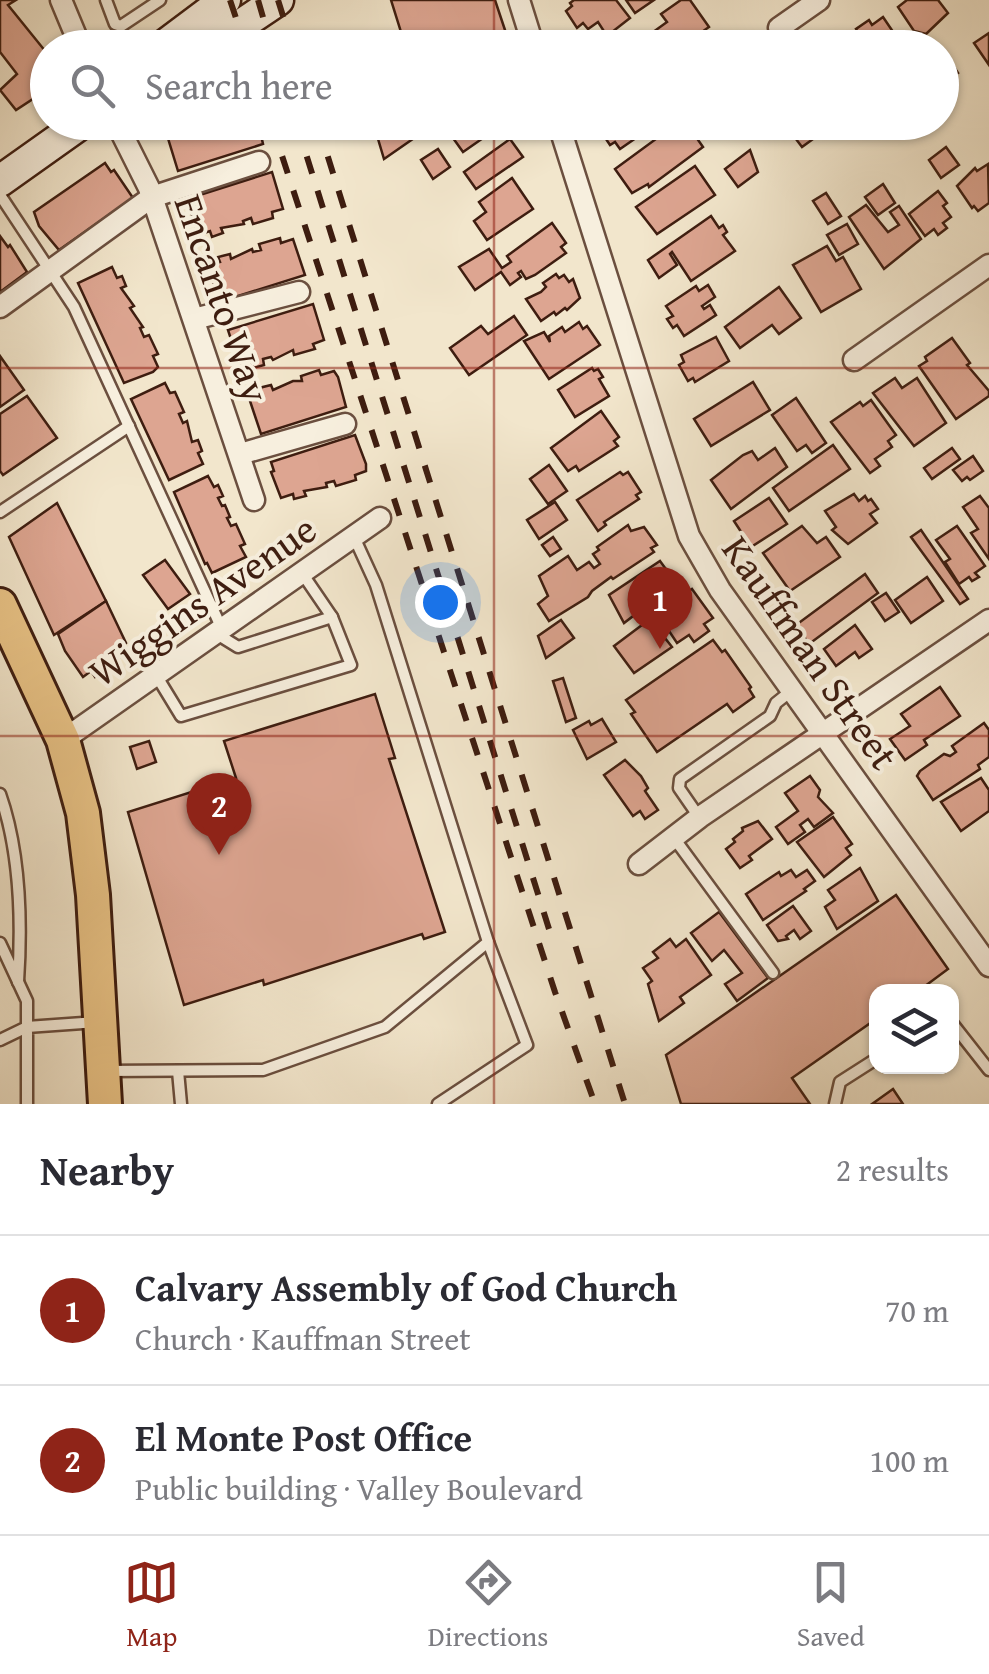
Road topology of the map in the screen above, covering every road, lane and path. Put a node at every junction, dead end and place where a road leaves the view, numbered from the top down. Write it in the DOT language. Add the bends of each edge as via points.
graph roads {
  1 [pos="61,0"];
  2 [pos="106,0"];
  3 [pos="160,0"];
  4 [pos="225,0"];
  5 [pos="278,0"];
  6 [pos="519,0"];
  7 [pos="820,0"];
  8 [pos="779,28"];
  9 [pos="74,30"];
  10 [pos="185,30"];
  11 [pos="234,30"];
  12 [pos="528,30"];
  13 [pos="58,140"];
  14 [pos="125,140"];
  15 [pos="564,140"];
  16 [pos="259,162"];
  17 [pos="0,181"];
  18 [pos="0,195"];
  19 [pos="152,196"];
  20 [pos="989,265"];
  21 [pos="52,270"];
  22 [pos="300,292"];
  23 [pos="0,307"];
  24 [pos="194,319"];
  25 [pos="854,360"];
  26 [pos="345,424"];
  27 [pos="129,426"];
  28 [pos="240,454"];
  29 [pos="254,500"];
  30 [pos="0,512"];
  31 [pos="380,518"];
  32 [pos="354,537"];
  33 [pos="302,573"];
  34 [pos="0,605"];
  35 [pos="332,618"];
  36 [pos="989,620"];
  37 [pos="219,631"];
  38 [pos="156,675"];
  39 [pos="792,690"];
  40 [pos="825,734"];
  41 [pos="63,740"];
  42 [pos="0,794"];
  43 [pos="700,818"];
  44 [pos="673,838"];
  45 [pos="640,864"];
  46 [pos="488,942"];
  47 [pos="0,944"];
  48 [pos="989,966"];
  49 [pos="773,973"];
  50 [pos="18,982"];
  51 [pos="103,1021"];
  52 [pos="27,1027"];
  53 [pos="959,1032"];
  54 [pos="0,1040"];
  55 [pos="869,1063"];
  56 [pos="989,1070"];
  57 [pos="104,1071"];
  58 [pos="178,1071"];
  59 [pos="27,1104"];
  60 [pos="106,1104"];
  61 [pos="182,1104"];
  62 [pos="438,1104"];
  63 [pos="835,1104"];
  1 -- 9 [label="street"];
  2 -- 3 [label="lane" via="118,26"];
  4 -- 10 [label="main road"];
  5 -- 11 [label="main road"];
  6 -- 12 [label="street"];
  7 -- 8 [label="street"];
  13 -- 17 [label="main road"];
  14 -- 19 [label="street, Encanto Way"];
  15 -- 39 [label="street, Kauffman Street" via="689,536"];
  16 -- 19 [label="street"];
  18 -- 21 [label="lane"];
  19 -- 21 [label="street"];
  19 -- 24 [label="street, Encanto Way"];
  20 -- 25 [label="street"];
  21 -- 23 [label="street"];
  21 -- 27 [label="lane"];
  22 -- 24 [label="street"];
  24 -- 28 [label="street, Encanto Way"];
  26 -- 28 [label="street"];
  27 -- 30 [label="lane"];
  27 -- 37 [label="lane"];
  28 -- 29 [label="street, Encanto Way"];
  31 -- 32 [label="street, Wiggins Avenue"];
  32 -- 33 [label="street, Wiggins Avenue"];
  32 -- 46 [label="lane" via="376,585"];
  33 -- 35 [label="lane"];
  33 -- 37 [label="street, Wiggins Avenue"];
  34 -- 41 [label="main road" via="12,643"];
  35 -- 37 [label="lane" via="238,648"];
  35 -- 38 [label="lane" via="351,666 181,716"];
  36 -- 40 [label="street"];
  37 -- 38 [label="street, Wiggins Avenue"];
  38 -- 41 [label="street, Wiggins Avenue"];
  39 -- 40 [label="street, Kauffman Street"];
  39 -- 43 [label="lane" via="770,716 680,779"];
  40 -- 43 [label="street"];
  40 -- 48 [label="street, Kauffman Street"];
  41 -- 51 [label="main road" via="83,814"];
  42 -- 50 [label="lane" via="21,938"];
  43 -- 44 [label="street"];
  44 -- 45 [label="street"];
  44 -- 49 [label="lane"];
  46 -- 58 [label="lane" via="385,1028 263,1070"];
  46 -- 62 [label="lane" via="526,1045"];
  47 -- 50 [label="lane"];
  50 -- 52 [label="lane"];
  51 -- 52 [label="lane"];
  51 -- 57 [label="main road"];
  52 -- 54 [label="lane"];
  52 -- 59 [label="lane"];
  53 -- 56 [label="lane"];
  55 -- 63 [label="lane" via="840,1082"];
  57 -- 58 [label="lane"];
  57 -- 60 [label="main road"];
  58 -- 61 [label="lane"];
}
